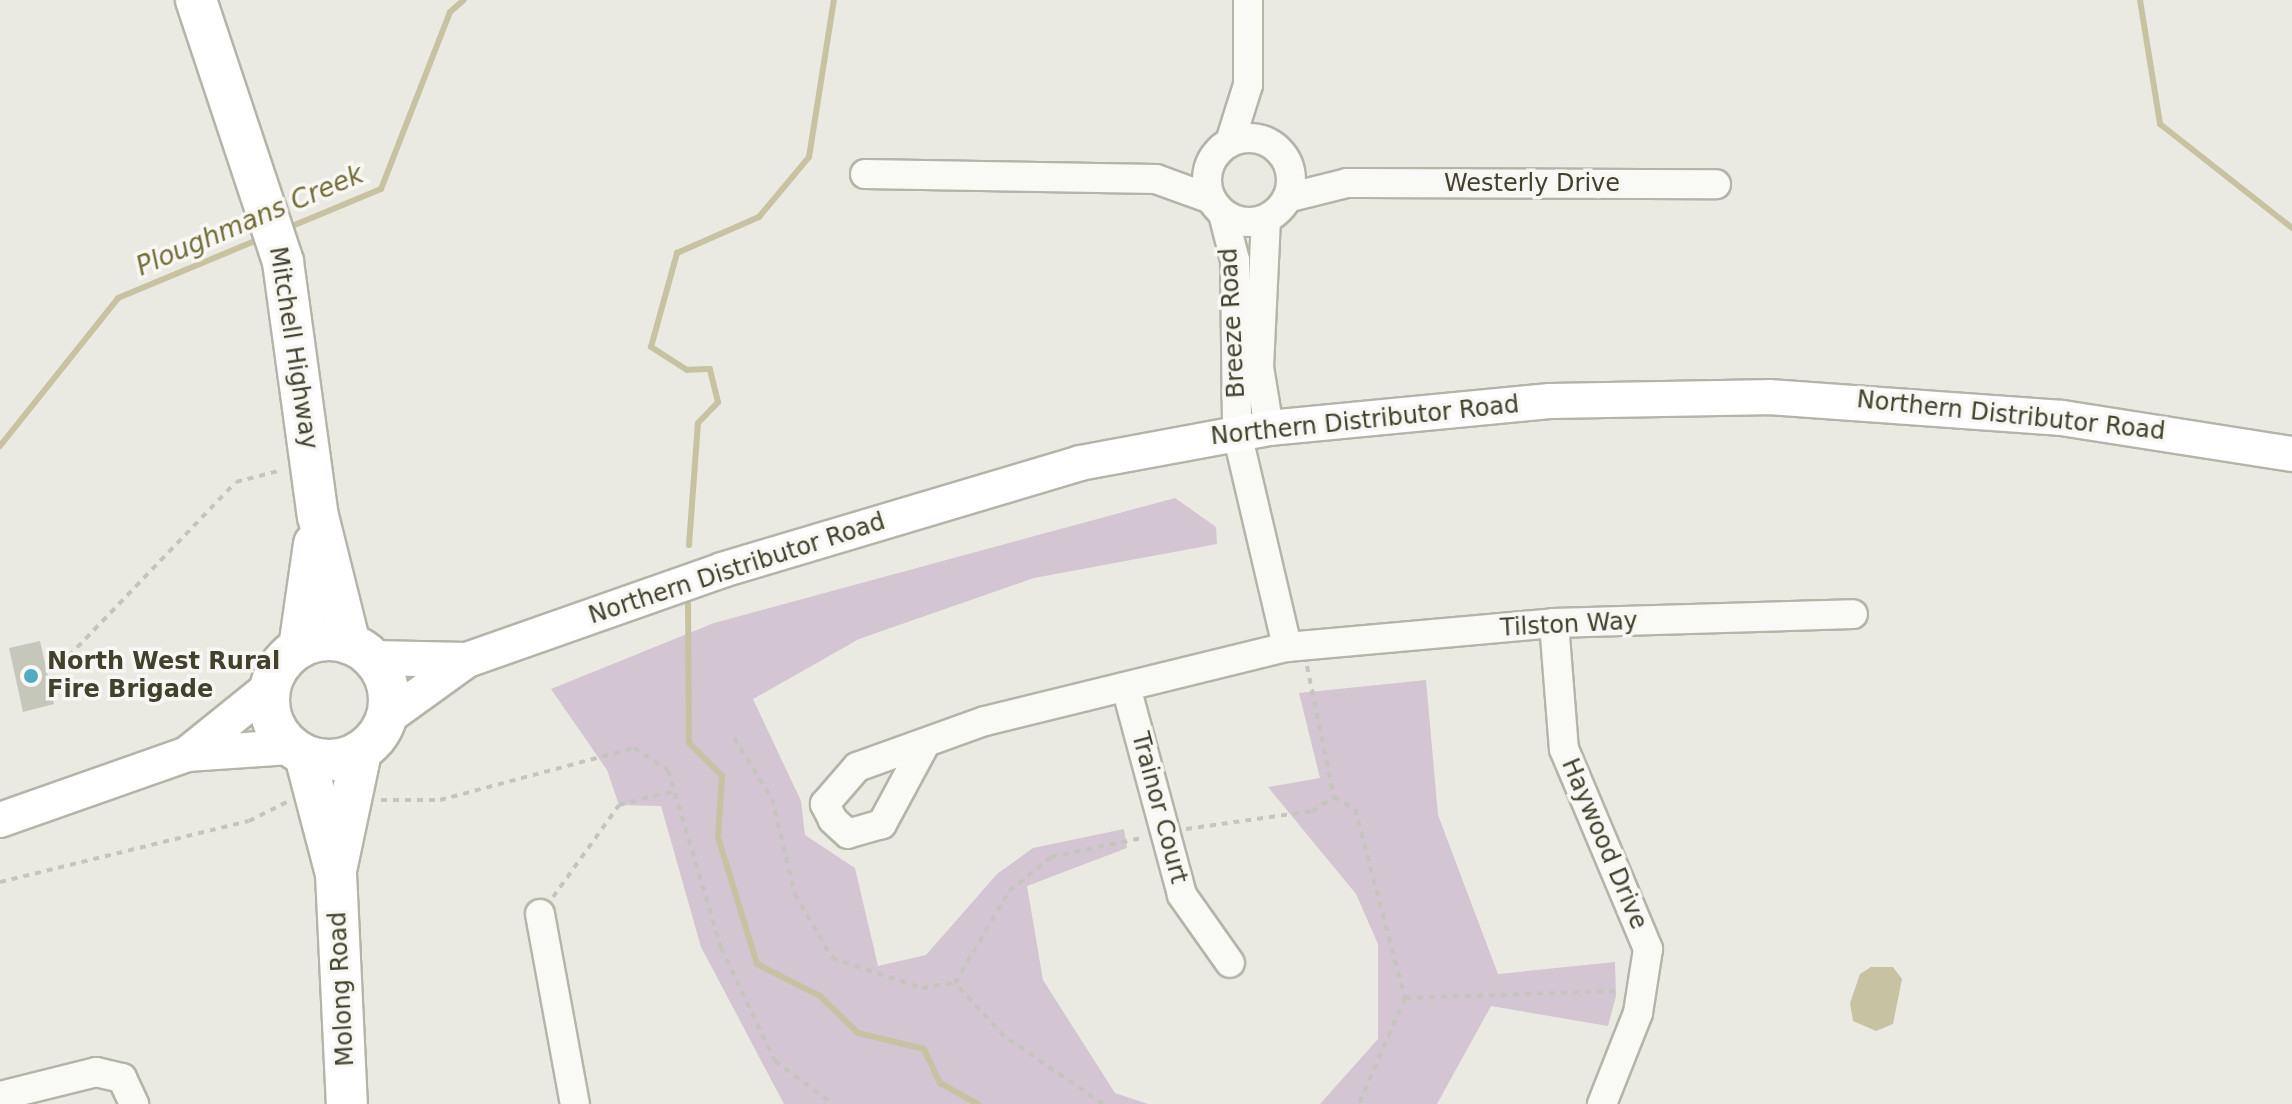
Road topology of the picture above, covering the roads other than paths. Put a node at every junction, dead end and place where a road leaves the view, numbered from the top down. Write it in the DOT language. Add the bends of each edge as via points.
graph roads {
  1 [pos="196,0"];
  2 [pos="1248,0"];
  3 [pos="1248,85"];
  4 [pos="1220,152"];
  5 [pos="1279,154"];
  6 [pos="865,174"];
  7 [pos="1156,179"];
  8 [pos="1347,183"];
  9 [pos="1716,184"];
  10 [pos="1287,198"];
  11 [pos="1217,206"];
  12 [pos="1266,219"];
  13 [pos="1253,430"];
  14 [pos="2292,454"];
  15 [pos="318,516"];
  16 [pos="1853,614"];
  17 [pos="1554,623"];
  18 [pos="1295,647"];
  19 [pos="299,648"];
  20 [pos="361,651"];
  21 [pos="467,660"];
  22 [pos="270,687"];
  23 [pos="1126,687"];
  24 [pos="388,717"];
  25 [pos="924,746"];
  26 [pos="297,751"];
  27 [pos="361,752"];
  28 [pos="187,754"];
  29 [pos="333,797"];
  30 [pos="0,820"];
  31 [pos="540,914"];
  32 [pos="1230,963"];
  33 [pos="0,1096"];
  34 [pos="134,1104"];
  35 [pos="347,1104"];
  36 [pos="575,1104"];
  37 [pos="1602,1104"];
  1 -- 15 [label="highway, Mitchell Highway" via="283,262"];
  2 -- 3 [label="street"];
  3 -- 4 [label="street"];
  3 -- 5 [label="street"];
  4 -- 5 [label="street, Westerly Drive"];
  4 -- 7 [label="street"];
  4 -- 11 [label="street, Breeze Road"];
  5 -- 8 [label="street, Westerly Drive"];
  5 -- 10 [label="street"];
  6 -- 7 [label="street"];
  7 -- 11 [label="street"];
  8 -- 9 [label="street, Westerly Drive"];
  8 -- 10 [label="street, Westerly Drive"];
  10 -- 12 [label="street"];
  11 -- 12 [label="street"];
  11 -- 13 [label="street, Breeze Road" via="1235,260"];
  12 -- 13 [label="street, Breeze Road"];
  13 -- 14 [label="main road, Northern Distributor Road" via="1550,401 1769,397 2062,418"];
  13 -- 18 [label="street"];
  13 -- 21 [label="main road, Northern Distributor Road" via="1031,476 722,570"];
  15 -- 19 [label="highway, Mitchell Highway"];
  15 -- 20 [label="highway, Mitchell Highway"];
  16 -- 17 [label="street, Tilston Way"];
  17 -- 18 [label="street, Tilston Way"];
  17 -- 37 [label="street, Haywood Drive" via="1564,749 1648,949 1625,1057"];
  18 -- 23 [label="street, Tilston Way"];
  19 -- 20 [label="highway" via="326,640"];
  19 -- 22 [label="highway"];
  20 -- 21 [label="main road, Northern Distributor Road"];
  20 -- 24 [label="highway" via="388,686"];
  21 -- 24 [label="main road, Northern Distributor Road"];
  22 -- 26 [label="highway" via="270,713"];
  22 -- 28 [label="main road"];
  23 -- 25 [label="street, Tilston Way" via="985,721"];
  23 -- 32 [label="street, Trainor Court" via="1182,895"];
  24 -- 27 [label="highway"];
  26 -- 27 [label="highway" via="336,760"];
  26 -- 28 [label="main road"];
  26 -- 29 [label="highway, Molong Road"];
  27 -- 29 [label="highway, Molong Road"];
  28 -- 30 [label="main road"];
  29 -- 35 [label="highway, Molong Road"];
  31 -- 36 [label="street"];
  33 -- 34 [label="street" via="96,1072 122,1078"];
}
